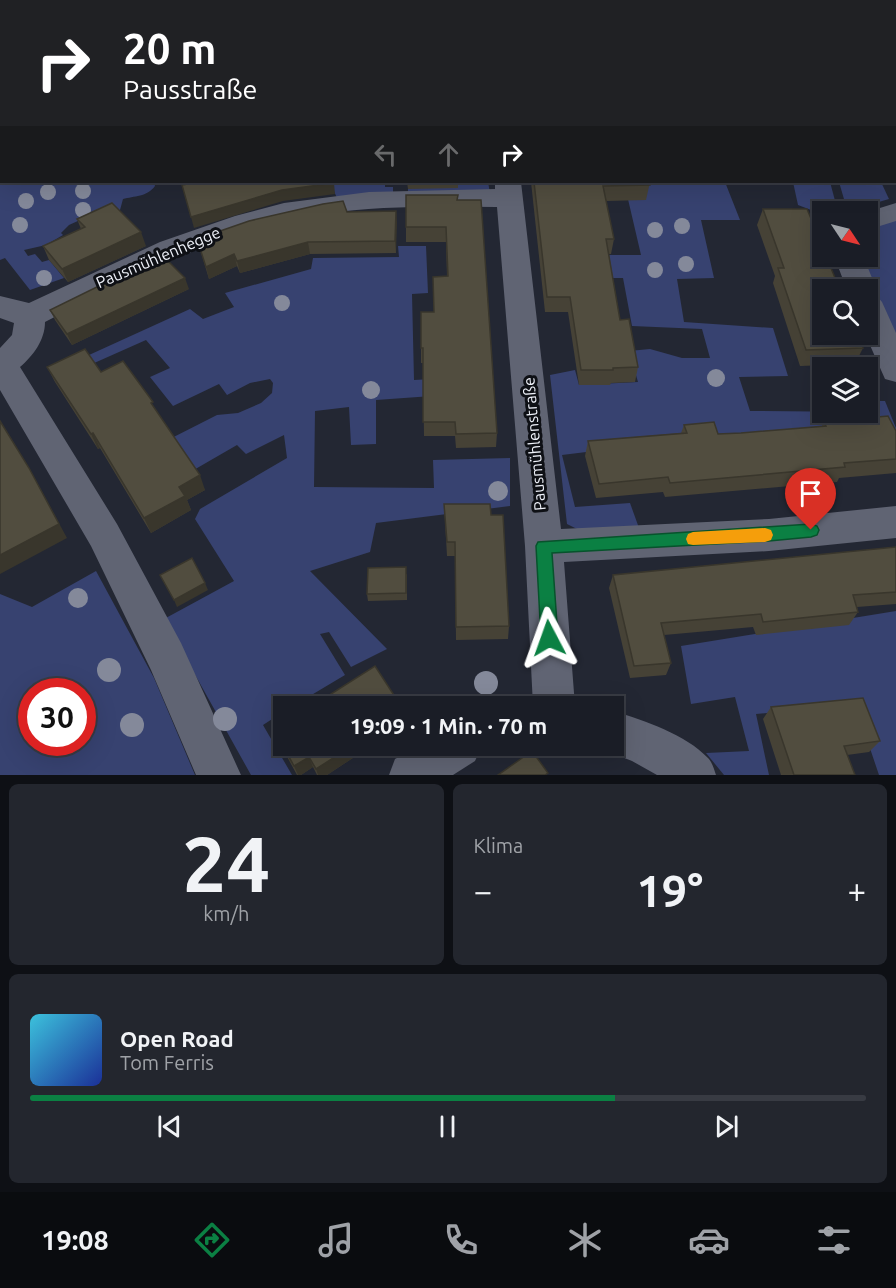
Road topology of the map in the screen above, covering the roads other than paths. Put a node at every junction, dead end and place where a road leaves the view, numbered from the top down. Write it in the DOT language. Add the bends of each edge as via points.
graph roads {
  1 [pos="509,190"];
  2 [pos="896,212"];
  3 [pos="878,218"];
  4 [pos="13,312"];
  5 [pos="878,328"];
  6 [pos="1,364"];
  7 [pos="896,370"];
  8 [pos="896,522"];
  9 [pos="544,546"];
  10 [pos="553,696"];
  11 [pos="624,736"];
  12 [pos="443,756"];
  13 [pos="219,775"];
  14 [pos="411,775"];
  15 [pos="694,775"];
  1 -- 4 [label="street, Pausmühlenhegge" via="322,205 255,220 185,242"];
  1 -- 9 [label="street, Pausmühlenstraße"];
  2 -- 3 [label="street"];
  4 -- 6 [label="street, Pausmühlenhegge" via="30,330 25,345"];
  5 -- 7 [label="street"];
  6 -- 13 [label="street, Pausmühlenhegge" via="104,535 166,657"];
  8 -- 9 [label="street" via="769,535"];
  9 -- 10 [label="street, Pausmühlenstraße"];
  11 -- 15 [label="street" via="666,753"];
  12 -- 14 [label="street"];
}
